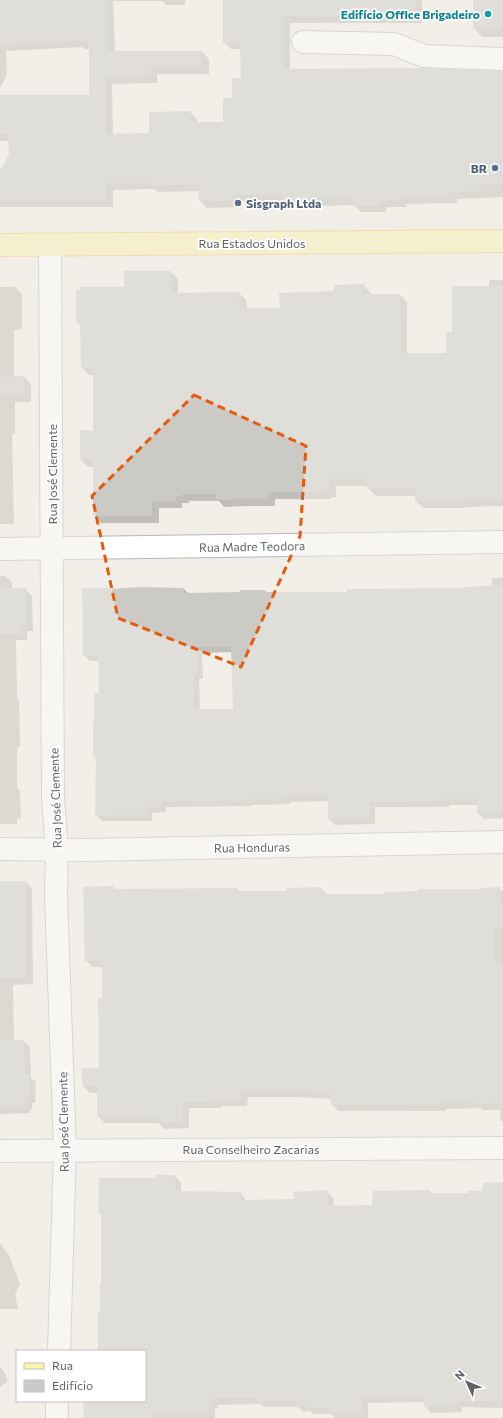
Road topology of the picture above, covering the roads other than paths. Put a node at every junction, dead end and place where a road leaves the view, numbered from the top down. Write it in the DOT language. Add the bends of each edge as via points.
graph roads {
  1 [pos="302,42"];
  2 [pos="503,59"];
  3 [pos="503,241"];
  4 [pos="0,245"];
  5 [pos="50,245"];
  6 [pos="503,542"];
  7 [pos="52,548"];
  8 [pos="0,549"];
  9 [pos="503,842"];
  10 [pos="0,849"];
  11 [pos="57,849"];
  12 [pos="503,1148"];
  13 [pos="65,1150"];
  14 [pos="0,1151"];
  15 [pos="59,1350"];
  16 [pos="58,1402"];
  17 [pos="57,1418"];
  1 -- 2 [label="street" via="394,44 424,56"];
  3 -- 5 [label="main road, Rua Estados Unidos"];
  4 -- 5 [label="main road, Rua Estados Unidos"];
  5 -- 7 [label="street, Rua José Clemente"];
  6 -- 7 [label="street, Rua Madre Teodora"];
  7 -- 8 [label="street, Rua Madre Teodora"];
  7 -- 11 [label="street, Rua José Clemente" via="53,799"];
  9 -- 11 [label="street, Rua Honduras"];
  10 -- 11 [label="street, Rua Honduras"];
  11 -- 13 [label="street, Rua José Clemente" via="56,895"];
  12 -- 13 [label="street, Rua Conselheiro Zacarias"];
  13 -- 14 [label="street, Rua Conselheiro Zacarias"];
  13 -- 15 [label="street, Rua José Clemente"];
  16 -- 17 [label="street"];
}
